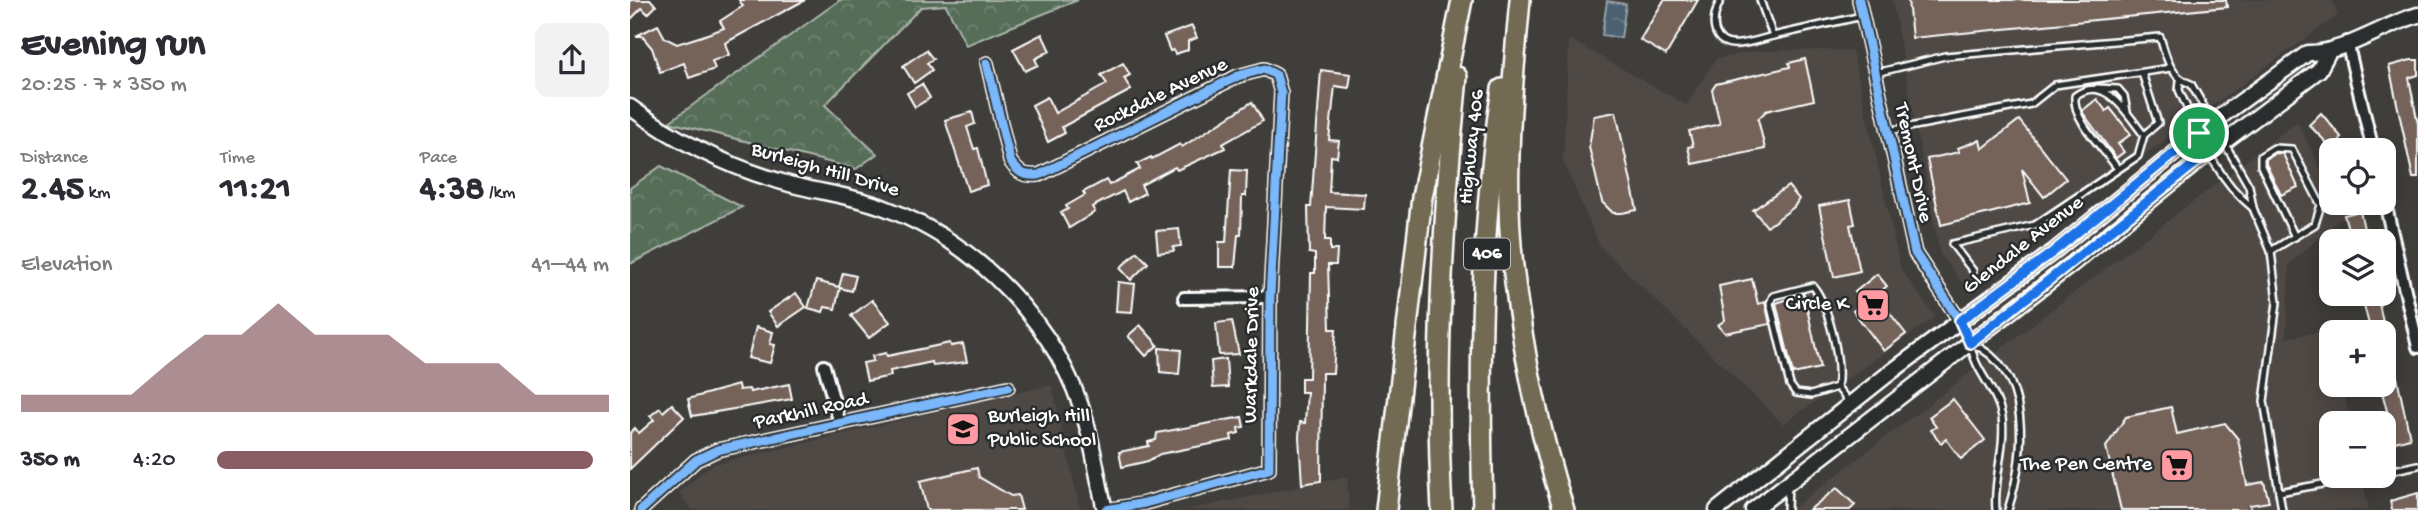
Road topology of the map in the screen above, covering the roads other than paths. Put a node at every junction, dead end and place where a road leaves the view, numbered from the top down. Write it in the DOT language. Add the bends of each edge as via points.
graph roads {
  1 [pos="1465,0"];
  2 [pos="1518,0"];
  3 [pos="1721,0"];
  4 [pos="1760,0"];
  5 [pos="1858,0"];
  6 [pos="2418,15"];
  7 [pos="1862,16"];
  8 [pos="1773,36"];
  9 [pos="2347,42"];
  10 [pos="2328,53"];
  11 [pos="987,63"];
  12 [pos="2171,68"];
  13 [pos="1875,73"];
  14 [pos="2142,73"];
  15 [pos="1276,75"];
  16 [pos="2180,81"];
  17 [pos="2097,88"];
  18 [pos="630,107"];
  19 [pos="2128,115"];
  20 [pos="2213,122"];
  21 [pos="1888,131"];
  22 [pos="2199,133"];
  23 [pos="2144,135"];
  24 [pos="2369,138"];
  25 [pos="2223,142"];
  26 [pos="2208,153"];
  27 [pos="2119,169"];
  28 [pos="2253,208"];
  29 [pos="2388,215"];
  30 [pos="2295,237"];
  31 [pos="2271,251"];
  32 [pos="1973,271"];
  33 [pos="1270,297"];
  34 [pos="1184,298"];
  35 [pos="1960,321"];
  36 [pos="1970,343"];
  37 [pos="2418,347"];
  38 [pos="824,366"];
  39 [pos="1008,387"];
  40 [pos="1837,387"];
  41 [pos="1850,404"];
  42 [pos="840,424"];
  43 [pos="2418,464"];
  44 [pos="2396,469"];
  45 [pos="1788,482"];
  46 [pos="2319,485"];
  47 [pos="2279,492"];
  48 [pos="641,510"];
  49 [pos="1105,510"];
  50 [pos="1386,510"];
  51 [pos="1441,510"];
  52 [pos="1483,510"];
  53 [pos="1564,510"];
  54 [pos="1717,510"];
  55 [pos="1753,510"];
  56 [pos="1787,510"];
  57 [pos="1996,510"];
  58 [pos="2008,510"];
  59 [pos="2282,510"];
  1 -- 50 [label="highway" via="1422,197"];
  1 -- 51 [label="highway, Highway 406 / 406" via="1446,193"];
  2 -- 52 [label="highway, Highway 406 / 406" via="1494,136 1479,370"];
  2 -- 53 [label="highway" via="1509,157 1513,264 1544,447"];
  3 -- 8 [label="lane" via="1713,14 1713,31 1721,40 1736,45"];
  4 -- 8 [label="lane"];
  5 -- 7 [label="street, Tremont Drive"];
  6 -- 9 [label="main road, Glendale Avenue"];
  7 -- 8 [label="lane"];
  7 -- 13 [label="street, Tremont Drive"];
  9 -- 10 [label="main road, Glendale Avenue"];
  9 -- 24 [label="street"];
  10 -- 20 [label="main road, Glendale Avenue" via="2308,53"];
  10 -- 25 [label="main road, Glendale Avenue" via="2319,70"];
  11 -- 15 [label="street, Rockdale Avenue" via="1010,161 1018,173 1039,175 1238,76 1264,69"];
  12 -- 13 [label="lane" via="2160,37 1945,56"];
  12 -- 14 [label="lane"];
  12 -- 16 [label="lane"];
  13 -- 21 [label="street, Tremont Drive"];
  14 -- 21 [label="lane" via="2055,85 2031,104"];
  14 -- 23 [label="lane" via="2158,123"];
  15 -- 33 [label="street, Warkdale Drive" via="1281,93"];
  16 -- 20 [label="lane" via="2190,84"];
  16 -- 22 [label="lane" via="2179,90"];
  17 -- 19 [label="lane"];
  17 -- 19 [label="lane" via="2118,89"];
  17 -- 27 [label="lane" via="2075,96 2074,106"];
  18 -- 49 [label="main road, Burleigh Hill Drive" via="682,142 730,165 782,183 884,207 948,240 982,264 1049,343 1072,384 1086,422"];
  19 -- 23 [label="lane"];
  20 -- 22 [label="main road, Glendale Avenue"];
  20 -- 25 [label="lane"];
  21 -- 35 [label="street, Tremont Drive" via="1915,253"];
  22 -- 26 [label="lane"];
  22 -- 35 [label="main road, Glendale Avenue"];
  23 -- 27 [label="lane" via="2138,156"];
  25 -- 26 [label="main road, Glendale Avenue"];
  25 -- 28 [label="lane" via="2249,186"];
  26 -- 28 [label="lane" via="2237,195"];
  26 -- 36 [label="main road, Glendale Avenue"];
  27 -- 32 [label="lane" via="2035,225 1952,244"];
  28 -- 31 [label="lane"];
  29 -- 37 [label="street"];
  30 -- 30 [label="lane" via="2315,223 2321,205 2292,149 2274,148 2261,156 2261,166"];
  30 -- 31 [label="lane"];
  31 -- 47 [label="lane" via="2277,302 2264,401"];
  33 -- 34 [label="street"];
  33 -- 49 [label="street, Warkdale Drive" via="1269,469"];
  35 -- 36 [label="main road"];
  35 -- 41 [label="main road, Glendale Avenue"];
  36 -- 45 [label="main road, Glendale Avenue"];
  36 -- 57 [label="lane" via="1972,361 1990,385 2001,415"];
  36 -- 58 [label="lane" via="1987,350 2006,374 2020,408"];
  38 -- 42 [label="street"];
  39 -- 42 [label="street, Parkhill Road"];
  40 -- 40 [label="lane" via="1811,395 1796,393 1790,385 1770,303 1773,296 1813,286 1822,297 1840,371"];
  40 -- 41 [label="lane"];
  41 -- 54 [label="main road, Glendale Avenue"];
  42 -- 48 [label="street, Parkhill Road" via="717,450 695,460"];
  43 -- 44 [label="lane"];
  45 -- 55 [label="main road, Glendale Avenue"];
  45 -- 56 [label="lane"];
  46 -- 47 [label="lane"];
  47 -- 59 [label="lane"];
}
